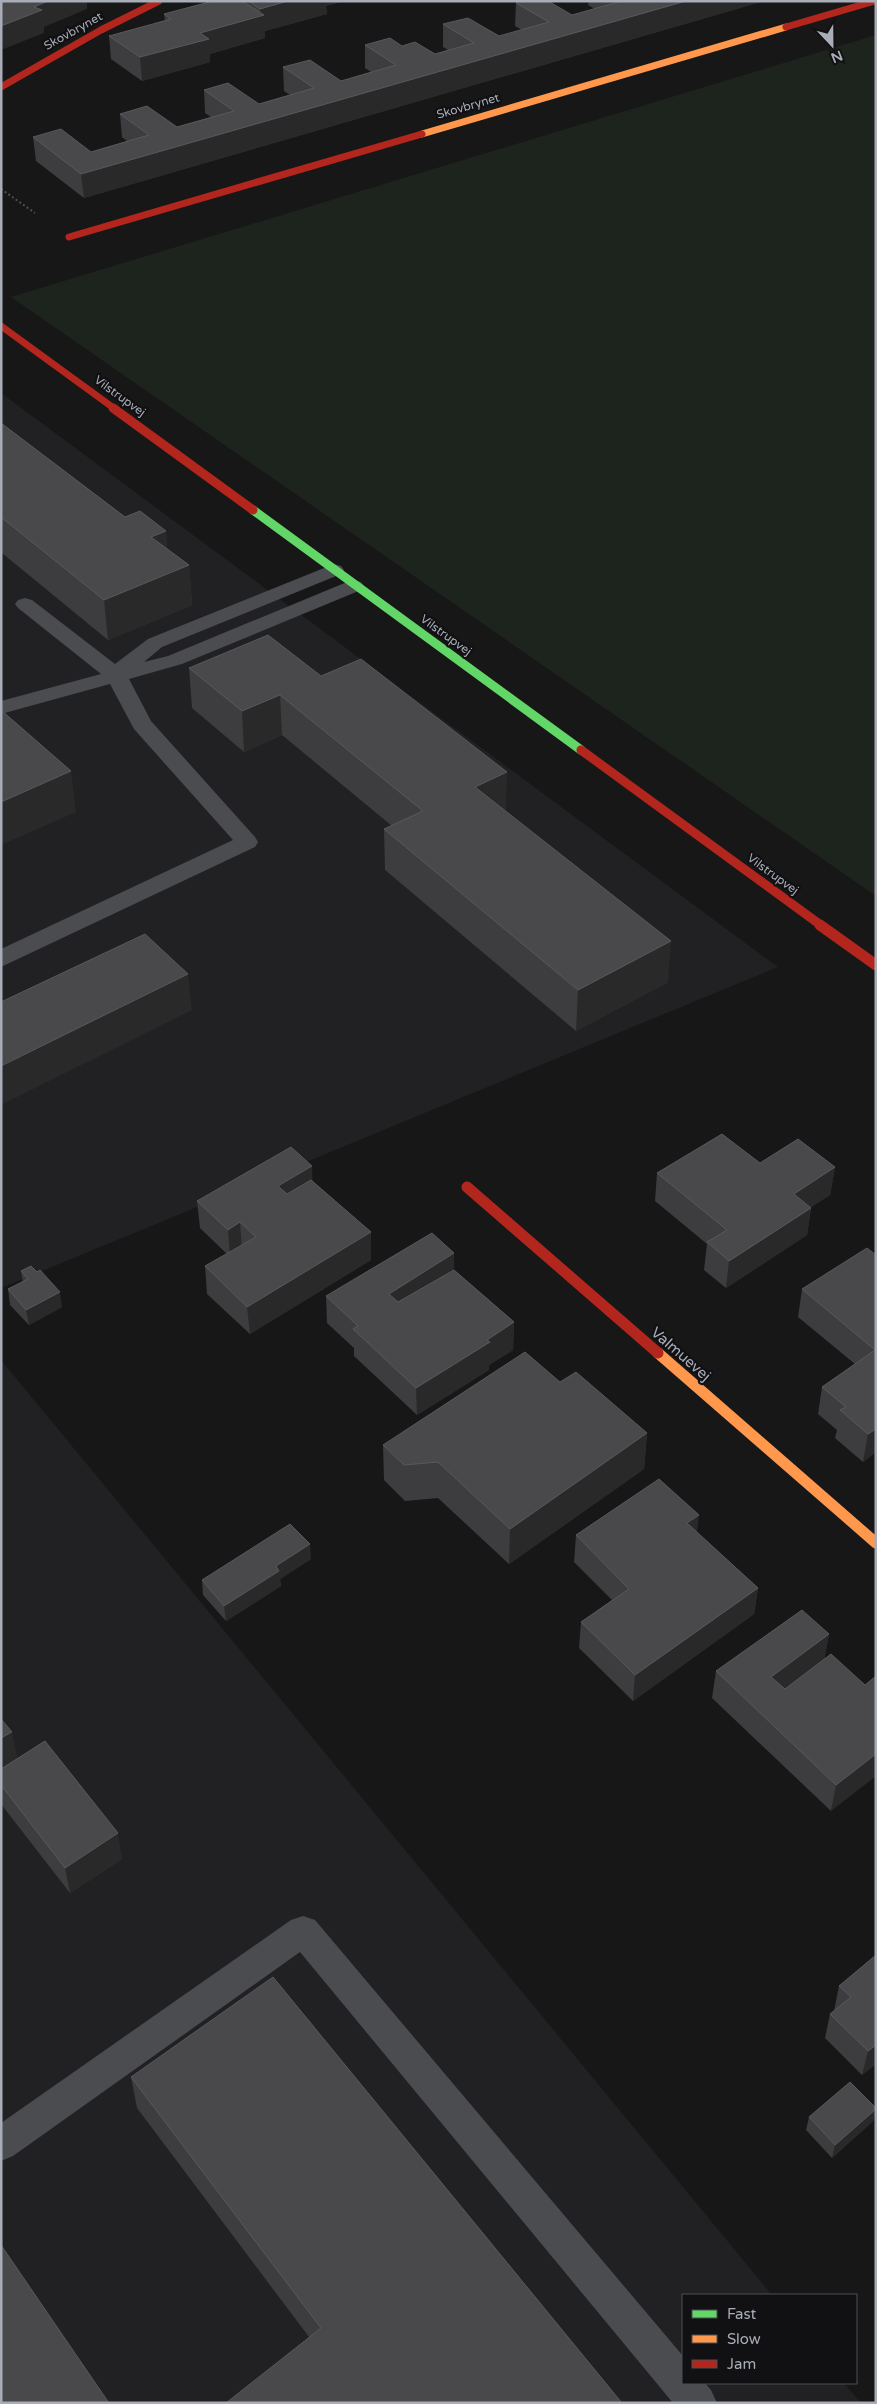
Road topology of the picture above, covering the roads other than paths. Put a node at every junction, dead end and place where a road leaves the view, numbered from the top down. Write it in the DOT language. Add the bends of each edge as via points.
graph roads {
  1 [pos="159,1"];
  2 [pos="875,1"];
  3 [pos="1,87"];
  4 [pos="69,237"];
  5 [pos="1,326"];
  6 [pos="334,570"];
  7 [pos="354,586"];
  8 [pos="25,604"];
  9 [pos="116,675"];
  10 [pos="1,708"];
  11 [pos="1,959"];
  12 [pos="876,965"];
  13 [pos="467,1187"];
  14 [pos="876,1543"];
  15 [pos="1,2144"];
  16 [pos="682,2384"];
  17 [pos="682,2384"];
  18 [pos="698,2403"];
  1 -- 3 [label="street, Skovbrynet"];
  2 -- 4 [label="street, Skovbrynet"];
  5 -- 6 [label="street, Vilstrupvej"];
  6 -- 7 [label="street, Vilstrupvej"];
  6 -- 9 [label="lane" via="155,643"];
  7 -- 9 [label="lane" via="175,660"];
  7 -- 12 [label="street, Vilstrupvej"];
  8 -- 9 [label="lane"];
  9 -- 10 [label="lane"];
  9 -- 11 [label="lane" via="142,724 246,842"];
  13 -- 14 [label="street, Valmuevej"];
  15 -- 17 [label="lane" via="303,1931"];
  16 -- 18 [label="lane"];
}
